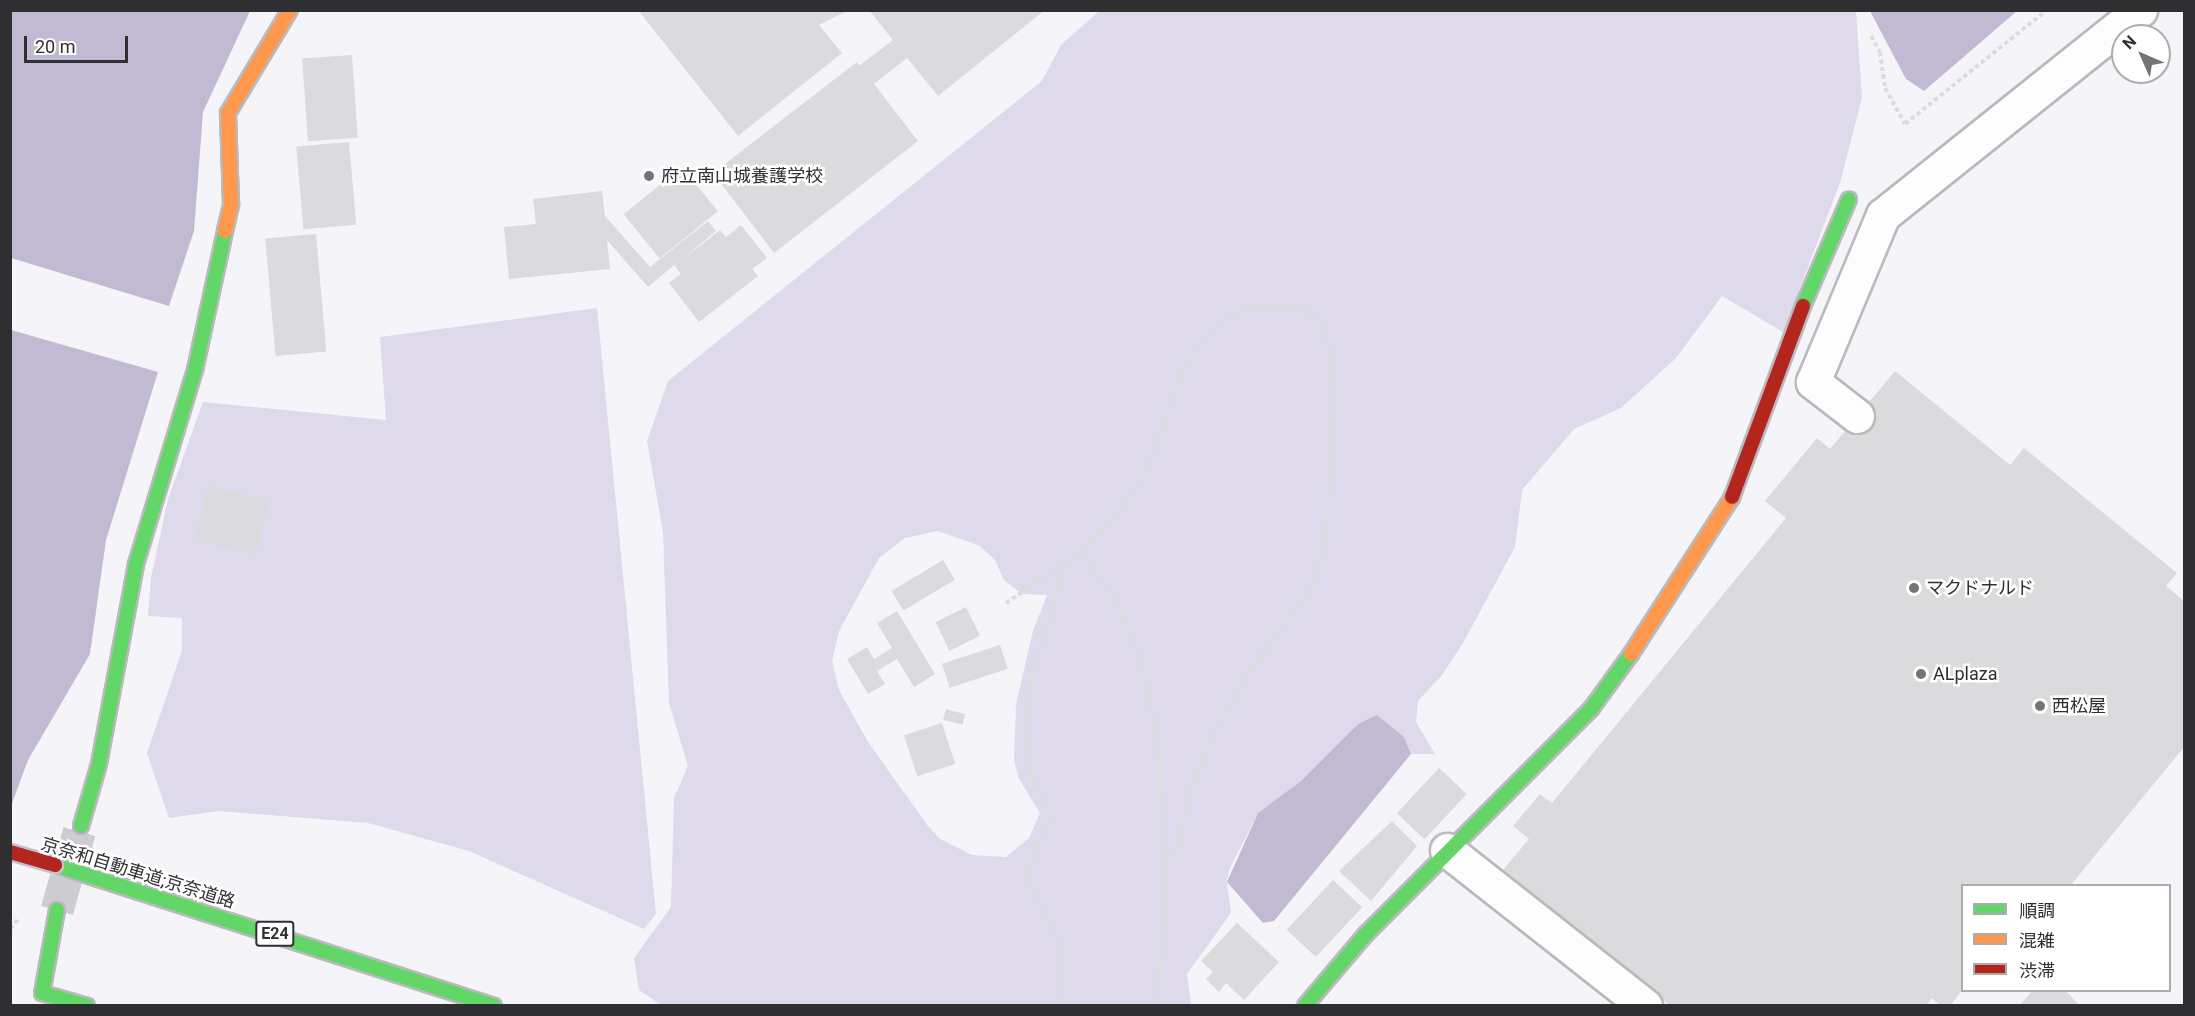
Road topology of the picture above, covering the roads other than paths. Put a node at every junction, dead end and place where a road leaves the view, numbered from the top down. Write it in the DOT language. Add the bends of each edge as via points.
graph roads {
  1 [pos="290,10"];
  2 [pos="2140,10"];
  3 [pos="1849,199"];
  4 [pos="1857,416"];
  5 [pos="81,826"];
  6 [pos="1447,850"];
  7 [pos="10,852"];
  8 [pos="57,910"];
  9 [pos="42,999"];
  10 [pos="87,1005"];
  11 [pos="494,1005"];
  12 [pos="1305,1005"];
  13 [pos="1645,1005"];
  1 -- 5 [label="main road" via="228,113 231,204 195,370 136,564 99,764"];
  2 -- 4 [label="street" via="1883,215 1813,382"];
  3 -- 6 [label="main road" via="1807,294 1732,497 1717,524 1591,709"];
  6 -- 12 [label="main road"];
  6 -- 13 [label="street"];
  7 -- 11 [label="main road, 京奈和自動車道;京奈道路 / E24, bridge"];
  8 -- 9 [label="main road"];
  9 -- 10 [label="main road"];
}
